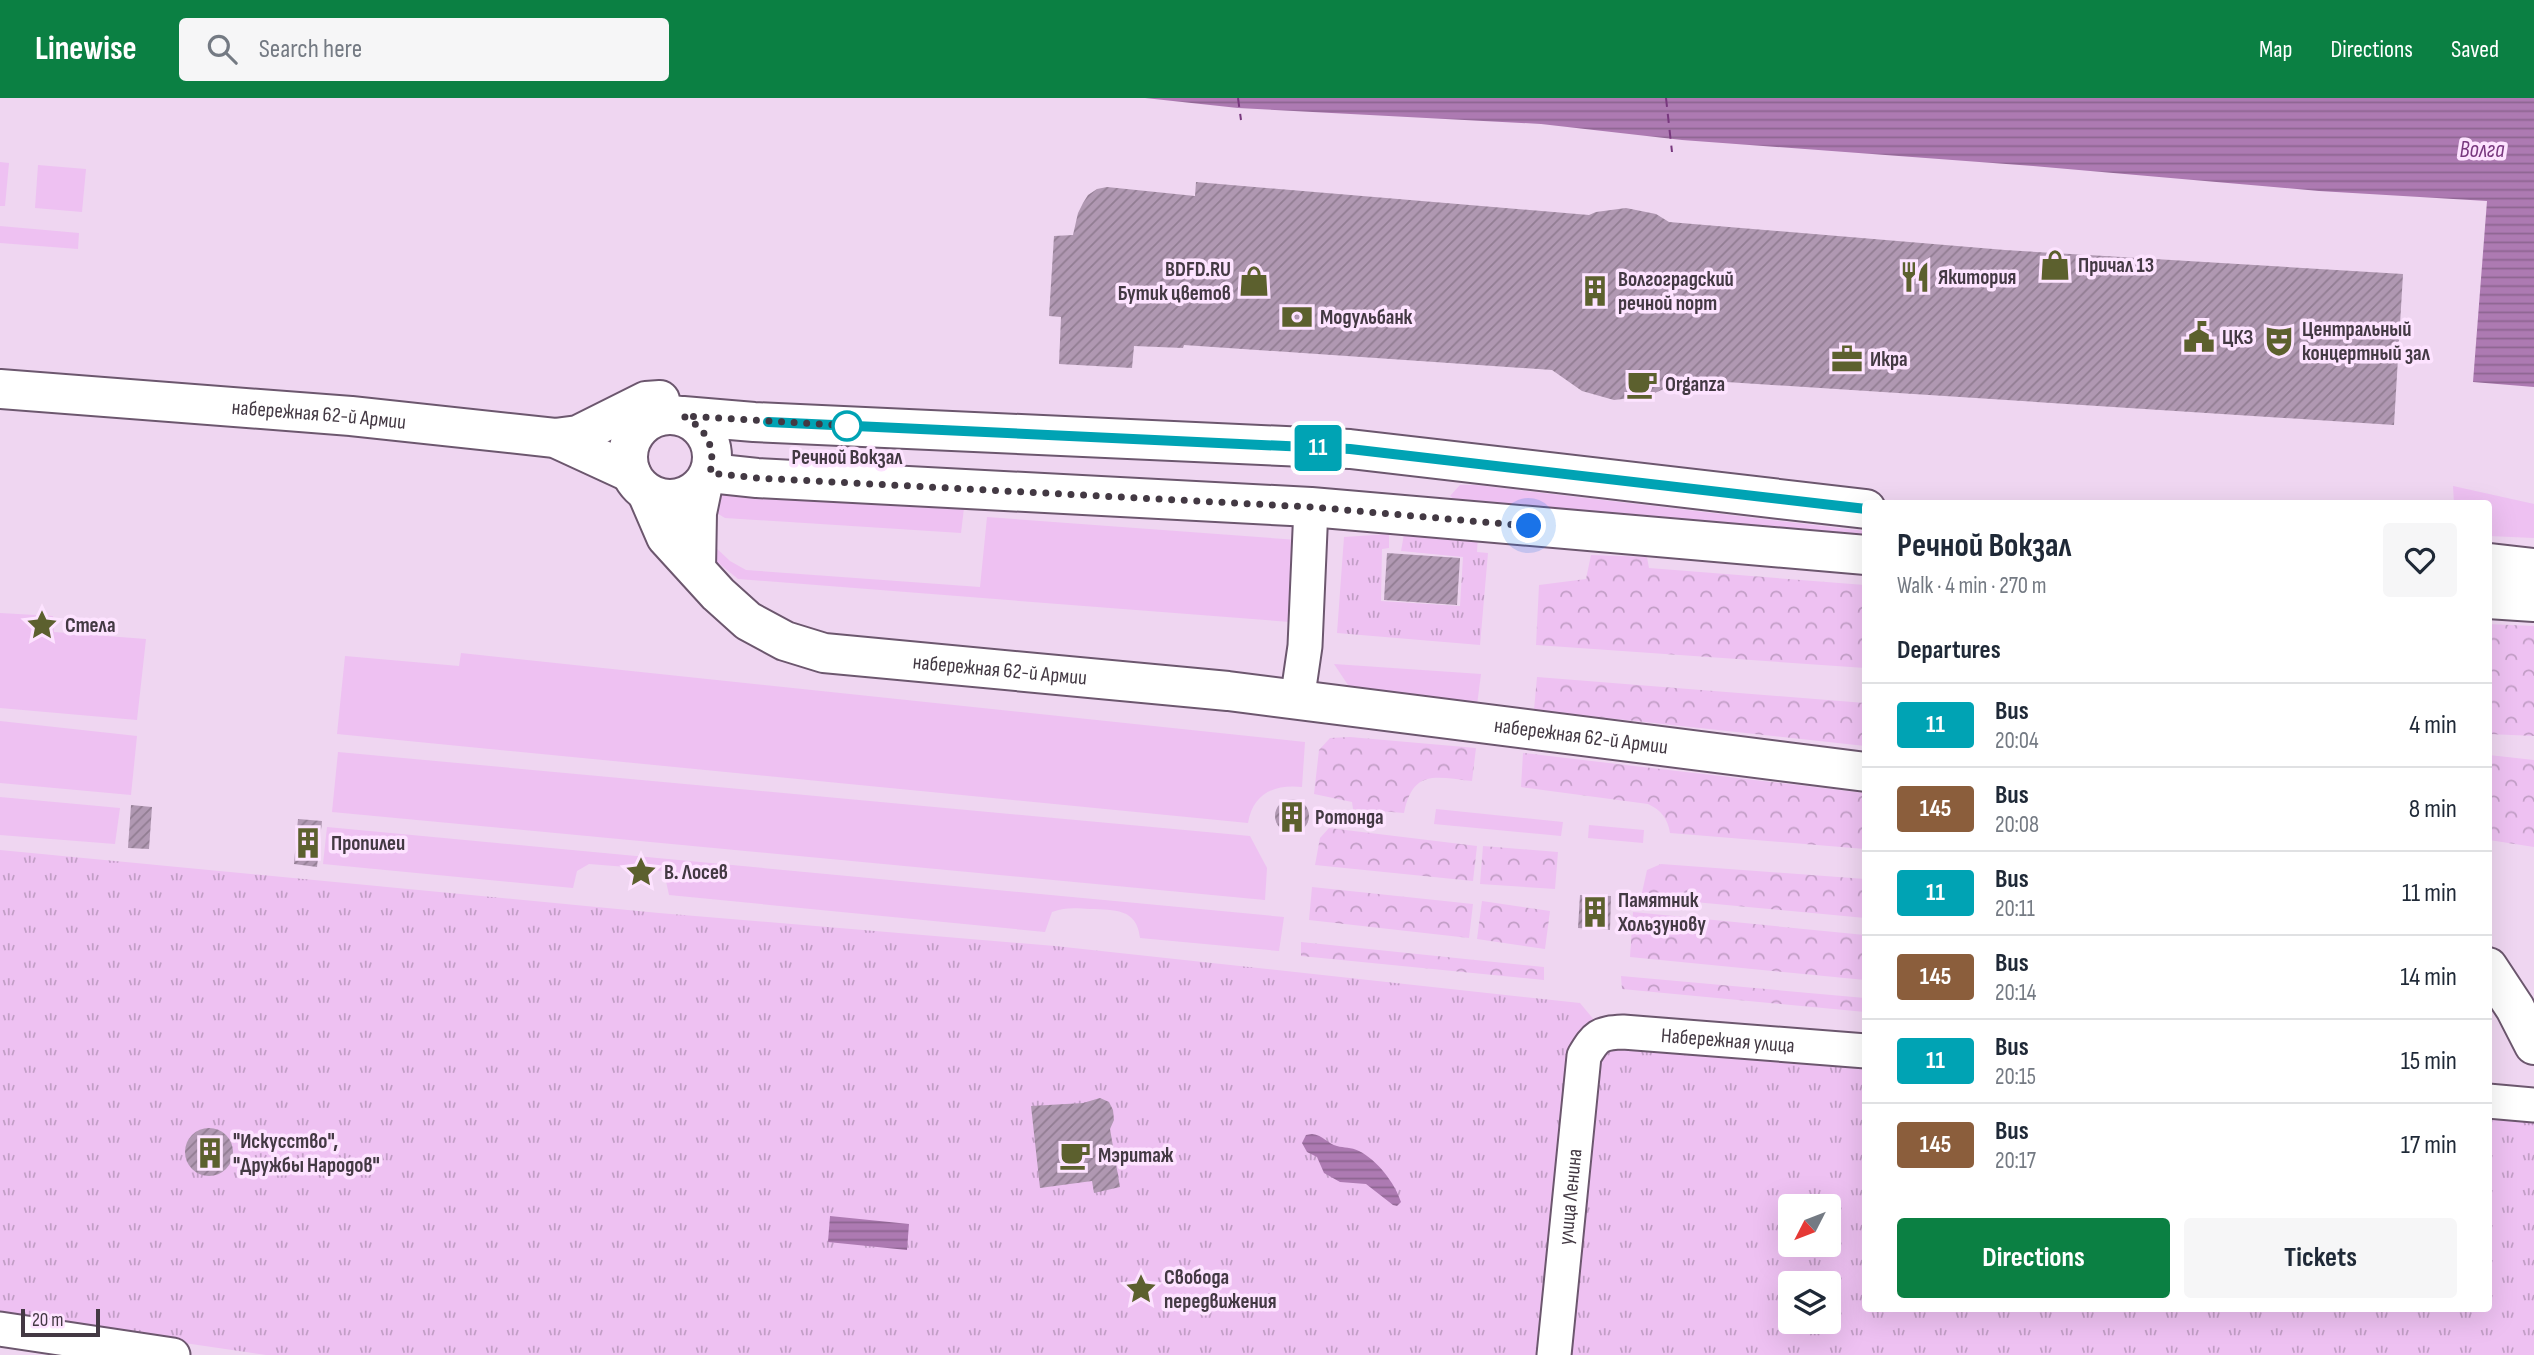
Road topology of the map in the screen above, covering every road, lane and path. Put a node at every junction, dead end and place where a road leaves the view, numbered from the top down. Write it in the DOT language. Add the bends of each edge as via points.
graph roads {
  1 [pos="0,389"];
  2 [pos="683,416"];
  3 [pos="761,422"];
  4 [pos="639,428"];
  5 [pos="509,433"];
  6 [pos="567,436"];
  7 [pos="706,479"];
  8 [pos="639,483"];
  9 [pos="1311,507"];
  10 [pos="1862,509"];
  11 [pos="666,537"];
  12 [pos="1862,555"];
  13 [pos="2492,563"];
  14 [pos="2534,568"];
  15 [pos="707,582"];
  16 [pos="2492,599"];
  17 [pos="2534,602"];
  18 [pos="1297,701"];
  19 [pos="1862,772"];
  20 [pos="2492,973"];
  21 [pos="1594,1040"];
  22 [pos="2534,1045"];
  23 [pos="1862,1051"];
  24 [pos="2492,1101"];
  25 [pos="2534,1105"];
  26 [pos="0,1329"];
  27 [pos="173,1355"];
  28 [pos="1554,1355"];
  1 -- 5 [label="main road, набережная 62-й Армии"];
  2 -- 3 [label="main road"];
  2 -- 4 [label="main road" via="659,416"];
  2 -- 7 [label="main road" via="696,423 711,446 713,460"];
  3 -- 6 [label="main road" via="704,397 646,401"];
  3 -- 10 [label="main road" via="1350,449"];
  4 -- 6 [label="main road"];
  4 -- 8 [label="main road" via="627,461"];
  5 -- 6 [label="main road, набережная 62-й Армии"];
  5 -- 11 [label="main road" via="619,495"];
  6 -- 8 [label="main road, набережная 62-й Армии"];
  7 -- 8 [label="main road" via="683,498 670,500"];
  7 -- 9 [label="main road"];
  7 -- 15 [label="main road" via="697,513"];
  8 -- 11 [label="main road"];
  9 -- 12 [label="main road"];
  9 -- 18 [label="street" via="1305,646"];
  11 -- 15 [label="main road, набережная 62-й Армии"];
  13 -- 14 [label="main road"];
  15 -- 18 [label="main road, набережная 62-й Армии" via="748,621 785,641 824,653"];
  16 -- 17 [label="main road"];
  18 -- 19 [label="main road, набережная 62-й Армии"];
  20 -- 22 [label="main road"];
  21 -- 23 [label="street, Набережная улица" via="1605,1033 1623,1032"];
  21 -- 28 [label="street, улица Ленина" via="1584,1056"];
  24 -- 25 [label="street"];
  26 -- 27 [label="street"];
}
